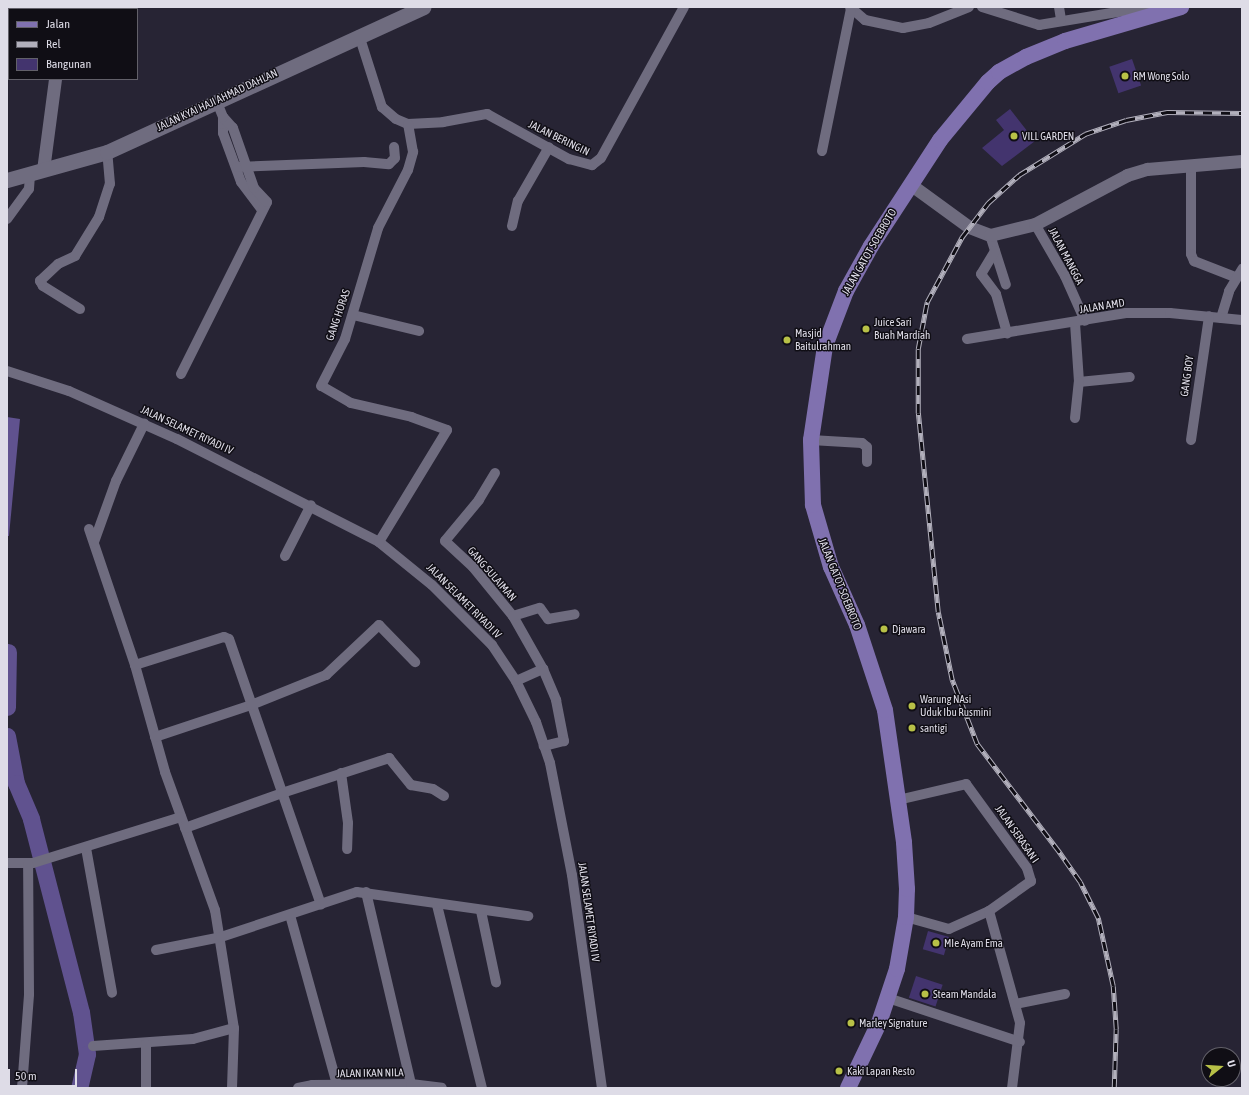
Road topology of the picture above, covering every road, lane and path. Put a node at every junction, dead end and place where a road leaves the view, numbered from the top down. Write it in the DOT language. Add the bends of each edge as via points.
graph roads {
  1 [pos="423,7"];
  2 [pos="684,7"];
  3 [pos="969,7"];
  4 [pos="982,7"];
  5 [pos="1059,7"];
  6 [pos="1181,7"];
  7 [pos="851,8"];
  8 [pos="1148,10"];
  9 [pos="1061,20"];
  10 [pos="359,35"];
  11 [pos="55,80"];
  12 [pos="216,100"];
  13 [pos="408,124"];
  14 [pos="394,147"];
  15 [pos="549,147"];
  16 [pos="822,151"];
  17 [pos="107,152"];
  18 [pos="1242,161"];
  19 [pos="1191,165"];
  20 [pos="242,167"];
  21 [pos="36,171"];
  22 [pos="7,180"];
  23 [pos="910,184"];
  24 [pos="7,219"];
  25 [pos="1035,224"];
  26 [pos="512,226"];
  27 [pos="990,235"];
  28 [pos="995,251"];
  29 [pos="1239,273"];
  30 [pos="1006,285"];
  31 [pos="80,309"];
  32 [pos="353,315"];
  33 [pos="1209,316"];
  34 [pos="1221,318"];
  35 [pos="1242,320"];
  36 [pos="1085,321"];
  37 [pos="1075,322"];
  38 [pos="419,331"];
  39 [pos="1007,333"];
  40 [pos="966,339"];
  41 [pos="7,371"];
  42 [pos="181,374"];
  43 [pos="1130,377"];
  44 [pos="1079,382"];
  45 [pos="1075,418"];
  46 [pos="144,424"];
  47 [pos="811,440"];
  48 [pos="1191,440"];
  49 [pos="867,462"];
  50 [pos="495,473"];
  51 [pos="311,505"];
  52 [pos="90,529"];
  53 [pos="94,542"];
  54 [pos="379,542"];
  55 [pos="285,556"];
  56 [pos="575,614"];
  57 [pos="513,616"];
  58 [pos="415,662"];
  59 [pos="135,666"];
  60 [pos="543,669"];
  61 [pos="516,681"];
  62 [pos="251,705"];
  63 [pos="155,738"];
  64 [pos="544,746"];
  65 [pos="341,774"];
  66 [pos="282,793"];
  67 [pos="444,796"];
  68 [pos="898,800"];
  69 [pos="181,817"];
  70 [pos="185,828"];
  71 [pos="86,848"];
  72 [pos="347,849"];
  73 [pos="7,863"];
  74 [pos="34,863"];
  75 [pos="366,892"];
  76 [pos="321,904"];
  77 [pos="437,905"];
  78 [pos="481,910"];
  79 [pos="989,911"];
  80 [pos="290,915"];
  81 [pos="528,916"];
  82 [pos="906,917"];
  83 [pos="221,937"];
  84 [pos="156,950"];
  85 [pos="496,982"];
  86 [pos="112,993"];
  87 [pos="1065,994"];
  88 [pos="888,998"];
  89 [pos="1015,1004"];
  90 [pos="234,1028"];
  91 [pos="1020,1042"];
  92 [pos="146,1044"];
  93 [pos="93,1046"];
  94 [pos="412,1084"];
  95 [pos="337,1085"];
  96 [pos="368,1087"];
  97 [pos="22,1088"];
  98 [pos="146,1088"];
  99 [pos="232,1088"];
  100 [pos="298,1088"];
  101 [pos="442,1088"];
  102 [pos="482,1088"];
  103 [pos="602,1088"];
  104 [pos="848,1088"];
  105 [pos="1012,1088"];
  1 -- 10 [label="main road, JALAN KYAI HAJI AHMAD DAHLAN"];
  2 -- 15 [label="street, JALAN BERINGIN" via="597,163 580,164"];
  3 -- 7 [label="street" via="929,23 903,28 871,22"];
  4 -- 9 [label="street" via="1039,24"];
  5 -- 9 [label="street"];
  6 -- 8 [label="main road, JALAN GATOT SOEBROTO"];
  7 -- 16 [label="street"];
  8 -- 9 [label="street"];
  8 -- 23 [label="main road, JALAN GATOT SOEBROTO" via="1066,41 999,72 972,100"];
  10 -- 12 [label="main road, JALAN KYAI HAJI AHMAD DAHLAN"];
  10 -- 13 [label="street" via="382,107 388,115"];
  11 -- 21 [label="street"];
  12 -- 17 [label="main road, JALAN KYAI HAJI AHMAD DAHLAN"];
  12 -- 20 [label="street" via="223,117 233,128"];
  13 -- 15 [label="street, JALAN BERINGIN" via="443,122 484,113"];
  13 -- 32 [label="street, GANG HORAS" via="413,143 410,164 372,244"];
  14 -- 20 [label="street" via="395,158 389,164 364,162"];
  15 -- 26 [label="street" via="518,201"];
  17 -- 21 [label="main road, JALAN KYAI HAJI AHMAD DAHLAN"];
  17 -- 31 [label="street" via="110,184 96,223 75,256 58,264 40,281 43,286"];
  18 -- 19 [label="street"];
  19 -- 25 [label="street" via="1147,169 1127,175"];
  19 -- 29 [label="street" via="1191,254 1194,261"];
  20 -- 42 [label="street" via="266,202 260,209 220,300"];
  21 -- 22 [label="main road, JALAN KYAI HAJI AHMAD DAHLAN"];
  21 -- 24 [label="street" via="29,189"];
  23 -- 27 [label="street" via="969,227"];
  23 -- 47 [label="main road, JALAN GATOT SOEBROTO" via="846,291 834,317 824,353"];
  25 -- 27 [label="street"];
  25 -- 36 [label="street, JALAN MANGGA" via="1065,276"];
  27 -- 28 [label="street"];
  28 -- 30 [label="street"];
  28 -- 39 [label="street" via="981,274 996,294"];
  29 -- 34 [label="street"];
  32 -- 38 [label="street"];
  32 -- 54 [label="street, GANG HORAS" via="321,388 351,403 412,417 447,430"];
  33 -- 34 [label="street, JALAN AMD"];
  33 -- 36 [label="street, JALAN AMD" via="1126,313"];
  33 -- 48 [label="street, GANG BOY"];
  34 -- 35 [label="street, JALAN AMD"];
  36 -- 37 [label="street, JALAN AMD"];
  37 -- 39 [label="street, JALAN AMD"];
  37 -- 44 [label="street"];
  39 -- 40 [label="street, JALAN AMD"];
  41 -- 46 [label="street, JALAN SELAMET RIYADI IV" via="69,391"];
  43 -- 44 [label="street"];
  44 -- 45 [label="street"];
  46 -- 51 [label="street, JALAN SELAMET RIYADI IV"];
  46 -- 53 [label="street" via="116,481"];
  47 -- 49 [label="street" via="862,443 866,448"];
  47 -- 68 [label="main road, JALAN GATOT SOEBROTO" via="813,505 829,560 857,625 885,710"];
  50 -- 57 [label="street, GANG SULAIMAN" via="479,500 445,541 473,567"];
  51 -- 54 [label="street, JALAN SELAMET RIYADI IV"];
  51 -- 55 [label="street"];
  52 -- 53 [label="street"];
  53 -- 59 [label="street"];
  54 -- 61 [label="street, JALAN SELAMET RIYADI IV" via="432,585 468,620 492,645"];
  56 -- 57 [label="street, GANG SULAIMAN" via="548,619 540,608"];
  57 -- 60 [label="street, GANG SULAIMAN"];
  58 -- 62 [label="street" via="379,624 326,675"];
  59 -- 62 [label="street" via="226,637"];
  59 -- 63 [label="street"];
  60 -- 61 [label="street"];
  60 -- 64 [label="street, GANG SULAIMAN" via="556,700 564,741"];
  61 -- 64 [label="street, JALAN SELAMET RIYADI IV"];
  62 -- 63 [label="street"];
  62 -- 66 [label="street"];
  63 -- 69 [label="street"];
  64 -- 103 [label="street, JALAN SELAMET RIYADI IV" via="563,821"];
  65 -- 66 [label="street"];
  65 -- 67 [label="street" via="389,758 411,785 433,789"];
  65 -- 72 [label="street" via="348,823"];
  66 -- 70 [label="street"];
  66 -- 76 [label="street"];
  68 -- 79 [label="street, JALAN SERASAN I" via="966,784 1031,877 1030,885"];
  68 -- 82 [label="main road, JALAN GATOT SOEBROTO" via="906,865"];
  69 -- 70 [label="street"];
  69 -- 71 [label="street"];
  70 -- 83 [label="street" via="208,888"];
  71 -- 74 [label="street"];
  71 -- 86 [label="street"];
  73 -- 74 [label="street"];
  74 -- 97 [label="street"];
  75 -- 76 [label="street" via="348,894"];
  75 -- 77 [label="street"];
  75 -- 94 [label="street"];
  76 -- 80 [label="street"];
  77 -- 78 [label="street"];
  77 -- 102 [label="street"];
  78 -- 81 [label="street"];
  78 -- 85 [label="street"];
  79 -- 82 [label="street, JALAN SERASAN I" via="950,929"];
  79 -- 89 [label="street"];
  80 -- 83 [label="street"];
  80 -- 95 [label="street"];
  82 -- 88 [label="main road, JALAN GATOT SOEBROTO" via="898,969"];
  83 -- 84 [label="street"];
  83 -- 90 [label="street"];
  87 -- 89 [label="street"];
  88 -- 91 [label="street"];
  88 -- 104 [label="main road, JALAN GATOT SOEBROTO"];
  89 -- 91 [label="street" via="1020,1023"];
  90 -- 92 [label="street" via="193,1039"];
  90 -- 99 [label="street"];
  91 -- 105 [label="street"];
  92 -- 93 [label="street"];
  92 -- 98 [label="street"];
  94 -- 96 [label="street, JALAN IKAN NILA"];
  94 -- 101 [label="street, JALAN IKAN NILA"];
  95 -- 96 [label="street, JALAN IKAN NILA"];
  95 -- 100 [label="street, JALAN IKAN NILA"];
}
